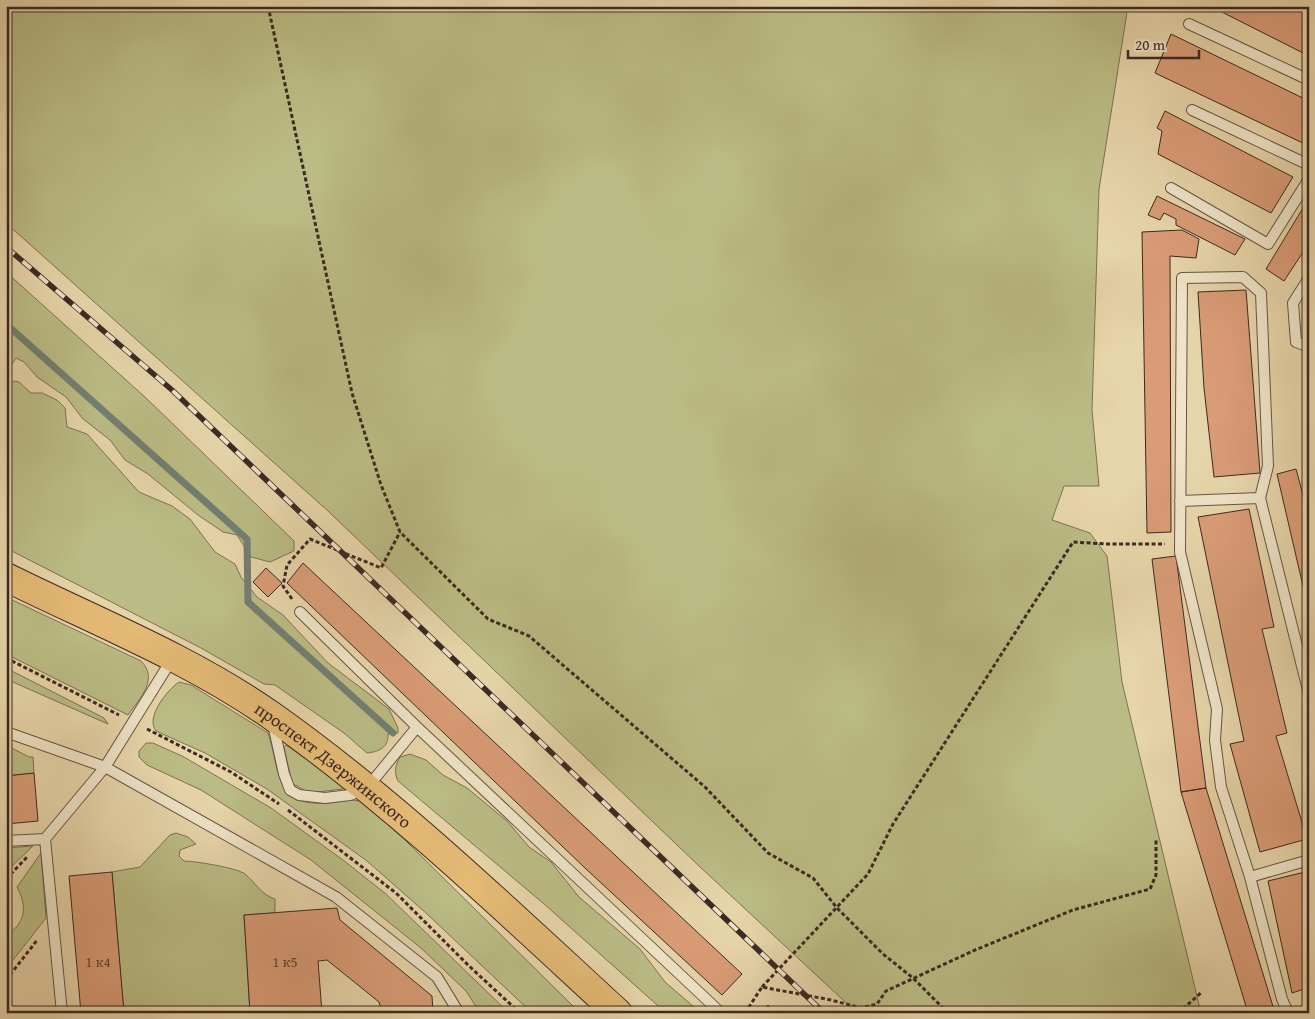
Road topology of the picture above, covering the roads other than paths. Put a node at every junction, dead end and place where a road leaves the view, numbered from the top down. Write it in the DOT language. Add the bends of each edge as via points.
graph roads {
  1 [pos="1189,24"];
  2 [pos="1309,80"];
  3 [pos="1192,110"];
  4 [pos="1309,165"];
  5 [pos="1309,179"];
  6 [pos="1171,188"];
  7 [pos="1309,278"];
  8 [pos="1309,347"];
  9 [pos="1260,498"];
  10 [pos="1180,501"];
  11 [pos="6,577"];
  12 [pos="300,612"];
  13 [pos="173,658"];
  14 [pos="1309,694"];
  15 [pos="272,716"];
  16 [pos="417,727"];
  17 [pos="6,732"];
  18 [pos="106,767"];
  19 [pos="366,789"];
  20 [pos="45,838"];
  21 [pos="6,841"];
  22 [pos="1309,860"];
  23 [pos="1250,877"];
  24 [pos="62,1013"];
  25 [pos="459,1013"];
  26 [pos="618,1013"];
  27 [pos="721,1013"];
  28 [pos="1288,1013"];
  1 -- 2 [label="lane"];
  3 -- 4 [label="lane"];
  5 -- 6 [label="lane" via="1268,244"];
  7 -- 8 [label="lane" via="1293,302 1296,342"];
  9 -- 10 [label="lane"];
  9 -- 10 [label="lane" via="1268,466 1261,293 1243,277 1182,278"];
  9 -- 14 [label="lane"];
  10 -- 23 [label="lane" via="1180,552 1217,709 1215,740 1221,787"];
  11 -- 13 [label="main road, проспект Дзержинского"];
  12 -- 16 [label="lane"];
  13 -- 15 [label="main road, проспект Дзержинского"];
  13 -- 18 [label="lane"];
  15 -- 19 [label="main road, проспект Дзержинского"];
  15 -- 19 [label="lane" via="290,790 299,795 325,798"];
  16 -- 19 [label="lane"];
  16 -- 27 [label="lane"];
  17 -- 18 [label="lane"];
  18 -- 20 [label="lane"];
  18 -- 25 [label="lane" via="336,896 437,977"];
  19 -- 26 [label="main road, проспект Дзержинского" via="488,893"];
  20 -- 21 [label="lane"];
  20 -- 24 [label="lane"];
  22 -- 23 [label="lane"];
  23 -- 28 [label="lane"];
}
